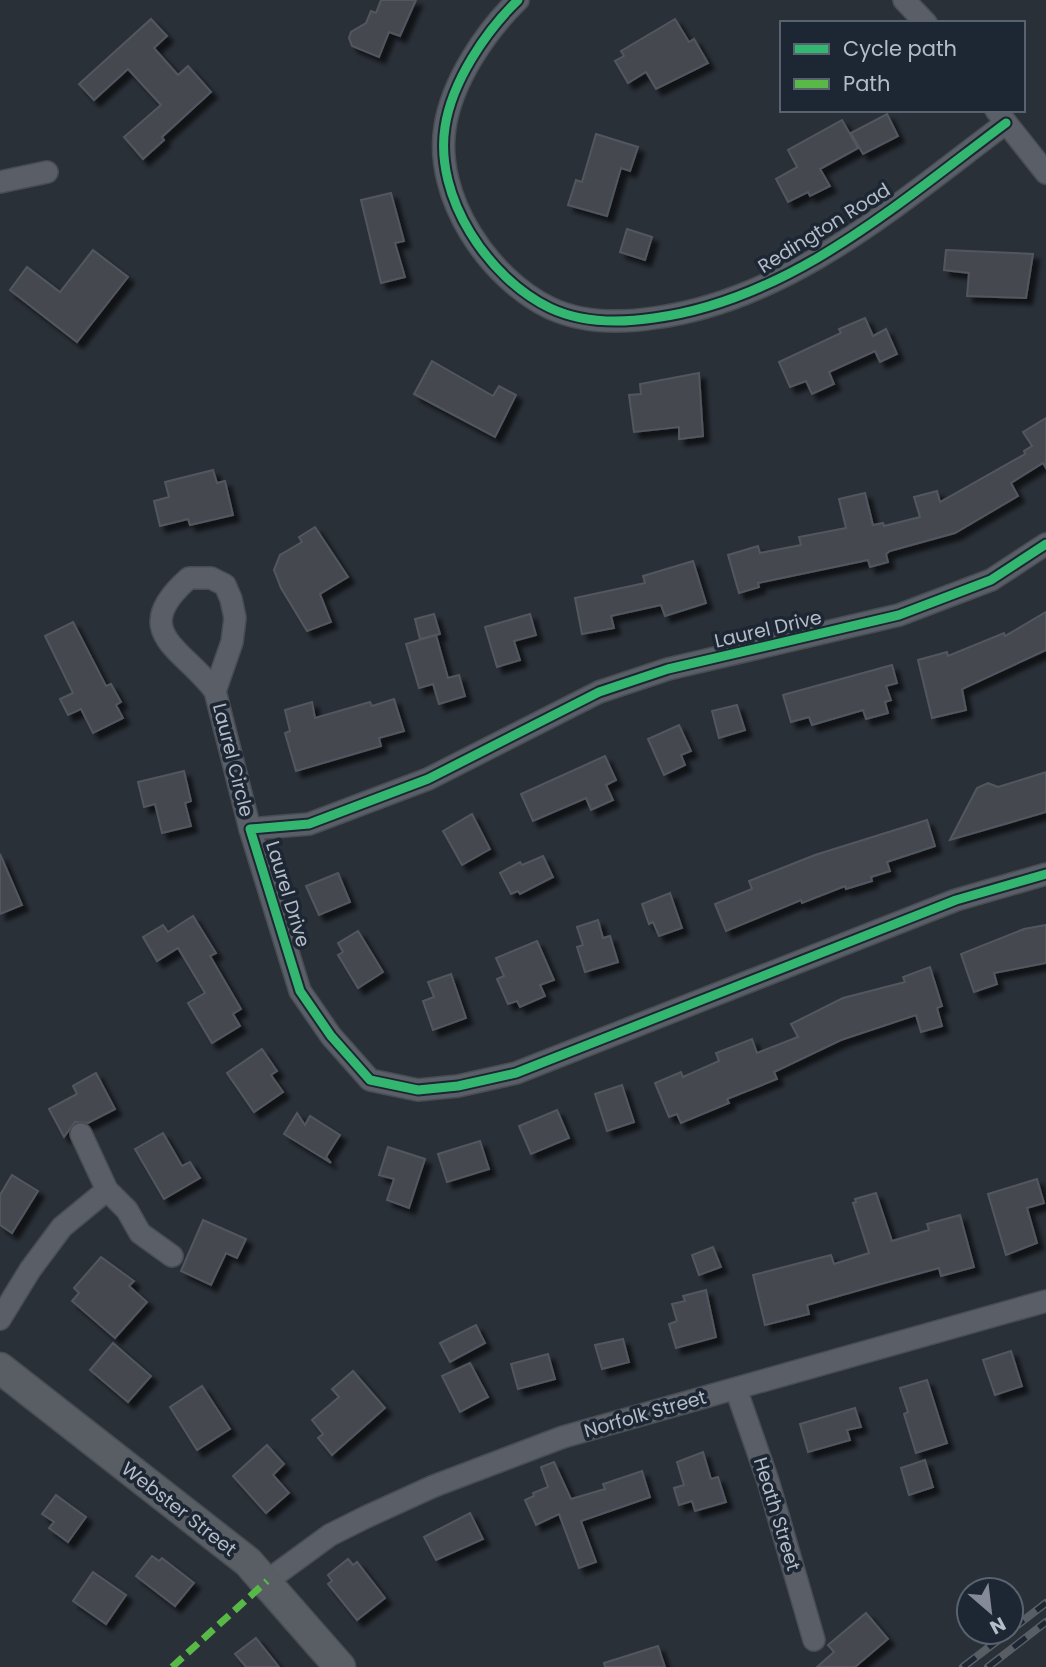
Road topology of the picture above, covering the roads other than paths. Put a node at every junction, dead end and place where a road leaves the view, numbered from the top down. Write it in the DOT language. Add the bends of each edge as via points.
graph roads {
  1 [pos="518,0"];
  2 [pos="904,0"];
  3 [pos="924,21"];
  4 [pos="1001,117"];
  5 [pos="47,172"];
  6 [pos="1046,173"];
  7 [pos="0,182"];
  8 [pos="1046,544"];
  9 [pos="215,691"];
  10 [pos="250,830"];
  11 [pos="1046,874"];
  12 [pos="80,1134"];
  13 [pos="107,1190"];
  14 [pos="172,1256"];
  15 [pos="1046,1301"];
  16 [pos="0,1319"];
  17 [pos="0,1368"];
  18 [pos="736,1389"];
  19 [pos="267,1581"];
  20 [pos="814,1640"];
  21 [pos="340,1667"];
  1 -- 4 [label="street, Redington Road" via="499,19 461,79 445,127 447,178 459,215 504,274 551,308 583,319 655,318 755,292 878,218"];
  2 -- 3 [label="street"];
  4 -- 6 [label="street"];
  5 -- 7 [label="street"];
  8 -- 10 [label="street, Laurel Drive" via="991,580 899,615 668,668 599,692 428,779 309,824"];
  9 -- 9 [label="street, Laurel Circle" via="204,675 166,642 162,628 162,610 189,578 211,578 225,585 231,598 235,618 232,642"];
  9 -- 10 [label="street, Laurel Circle"];
  10 -- 11 [label="street, Laurel Drive" via="300,991 370,1080 418,1090 516,1073 956,900"];
  12 -- 13 [label="street"];
  13 -- 14 [label="street" via="127,1210 140,1233"];
  13 -- 16 [label="street" via="62,1227"];
  15 -- 18 [label="street, Norfolk Street"];
  17 -- 19 [label="street, Webster Street"];
  18 -- 19 [label="street, Norfolk Street" via="563,1437 434,1486 330,1535"];
  18 -- 20 [label="street, Heath Street"];
  19 -- 21 [label="street, Webster Street"];
}
